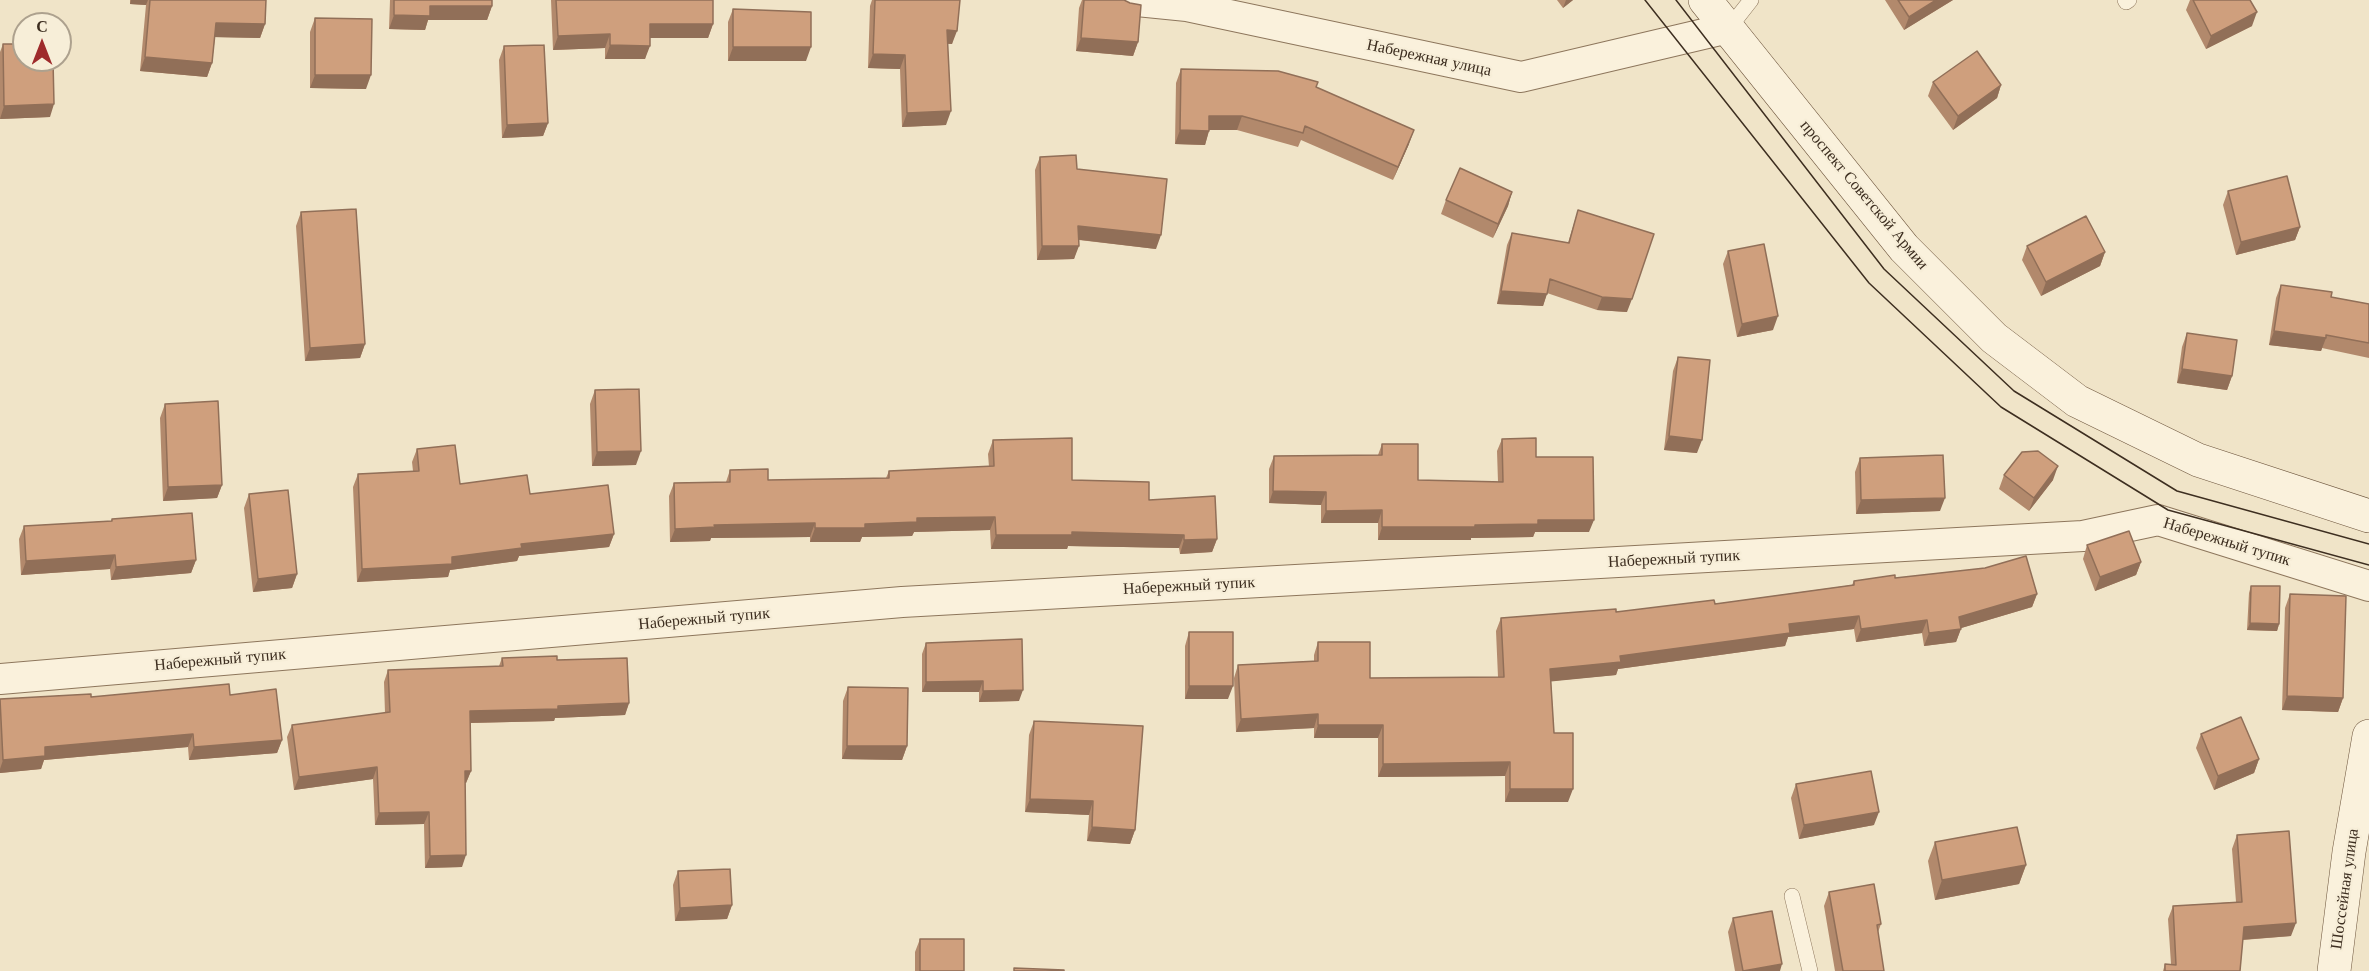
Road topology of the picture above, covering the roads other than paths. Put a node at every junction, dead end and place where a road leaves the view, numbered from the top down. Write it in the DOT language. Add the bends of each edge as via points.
graph roads {
  1 [pos="1127,0"];
  2 [pos="1705,0"];
  3 [pos="1751,0"];
  4 [pos="2125,0"];
  5 [pos="2129,0"];
  6 [pos="1729,28"];
  7 [pos="2369,516"];
  8 [pos="2369,586"];
  9 [pos="0,679"];
  10 [pos="2369,736"];
  11 [pos="1792,896"];
  12 [pos="1810,971"];
  13 [pos="2334,971"];
  1 -- 6 [label="street, Набережная улица" via="1187,6 1521,77"];
  2 -- 6 [label="main road, проспект Советской Армии"];
  3 -- 6 [label="lane"];
  4 -- 5 [label="lane"];
  6 -- 7 [label="main road, проспект Советской Армии" via="1904,248 1994,338 2077,400 2198,460"];
  8 -- 9 [label="street, Набережный тупик" via="2158,520 2083,536 902,602"];
  10 -- 13 [label="main road, Шоссейная улица"];
  11 -- 12 [label="lane"];
}
